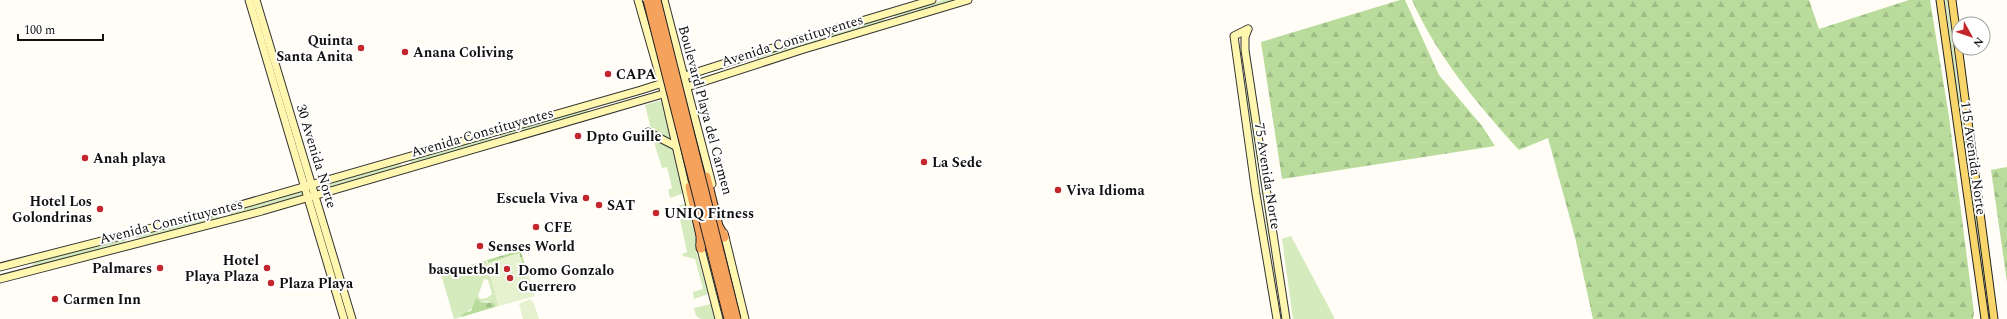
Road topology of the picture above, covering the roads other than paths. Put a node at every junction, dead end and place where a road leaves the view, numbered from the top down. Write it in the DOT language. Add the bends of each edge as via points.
graph roads {
  1 [pos="250,0"];
  2 [pos="256,0"];
  3 [pos="638,0"];
  4 [pos="648,0"];
  5 [pos="656,0"];
  6 [pos="664,0"];
  7 [pos="932,0"];
  8 [pos="968,0"];
  9 [pos="1940,0"];
  10 [pos="1952,0"];
  11 [pos="670,26"];
  12 [pos="649,38"];
  13 [pos="671,58"];
  14 [pos="666,68"];
  15 [pos="684,77"];
  16 [pos="662,84"];
  17 [pos="687,86"];
  18 [pos="664,93"];
  19 [pos="1966,116"];
  20 [pos="1956,118"];
  21 [pos="695,120"];
  22 [pos="673,131"];
  23 [pos="648,132"];
  24 [pos="677,147"];
  25 [pos="309,185"];
  26 [pos="312,196"];
  27 [pos="724,237"];
  28 [pos="701,248"];
  29 [pos="0,267"];
  30 [pos="0,279"];
  31 [pos="344,319"];
  32 [pos="352,319"];
  33 [pos="719,319"];
  34 [pos="729,319"];
  35 [pos="736,319"];
  36 [pos="745,319"];
  37 [pos="1277,319"];
  38 [pos="1286,319"];
  39 [pos="1985,319"];
  40 [pos="1994,319"];
  1 -- 25 [label="main road, 30 Avenida Norte"];
  2 -- 25 [label="main road, 30 Avenida Norte"];
  3 -- 12 [label="main road"];
  4 -- 14 [label="highway, bridge"];
  5 -- 13 [label="highway, bridge"];
  6 -- 11 [label="main road, Boulevard Playa del Carmen"];
  7 -- 15 [label="main road, Avenida Constituyentes"];
  8 -- 17 [label="main road, Avenida Constituyentes"];
  9 -- 20 [label="main road, 115 Avenida Norte"];
  10 -- 19 [label="main road, 115 Avenida Norte"];
  11 -- 12 [label="main road" via="662,38"];
  11 -- 15 [label="main road, Boulevard Playa del Carmen"];
  12 -- 16 [label="main road"];
  13 -- 27 [label="highway, bridge" via="682,82 718,226"];
  13 -- 35 [label="highway, bridge"];
  14 -- 28 [label="highway, bridge" via="665,81 690,187"];
  14 -- 34 [label="highway, bridge"];
  15 -- 16 [label="main road, Avenida Constituyentes"];
  15 -- 17 [label="main road, Boulevard Playa del Carmen"];
  16 -- 18 [label="main road"];
  16 -- 25 [label="main road, Avenida Constituyentes"];
  17 -- 18 [label="main road, Avenida Constituyentes"];
  17 -- 21 [label="main road, Boulevard Playa del Carmen"];
  18 -- 22 [label="main road"];
  18 -- 26 [label="main road, Avenida Constituyentes"];
  19 -- 20 [label="main road"];
  19 -- 40 [label="main road, 115 Avenida Norte"];
  20 -- 39 [label="main road, 115 Avenida Norte"];
  21 -- 22 [label="main road" via="687,118 680,121"];
  21 -- 27 [label="main road, Boulevard Playa del Carmen"];
  22 -- 24 [label="main road"];
  23 -- 24 [label="main road"];
  24 -- 28 [label="main road"];
  25 -- 26 [label="main road, 30 Avenida Norte"];
  25 -- 29 [label="main road, Avenida Constituyentes"];
  26 -- 30 [label="main road, Avenida Constituyentes" via="226,221 132,243"];
  26 -- 31 [label="main road, 30 Avenida Norte"];
  26 -- 32 [label="main road, 30 Avenida Norte"];
  27 -- 36 [label="main road, Boulevard Playa del Carmen"];
  28 -- 33 [label="main road"];
  37 -- 38 [label="main road, 75 Avenida Norte" via="1234,36 1248,29 1245,50"];
}
